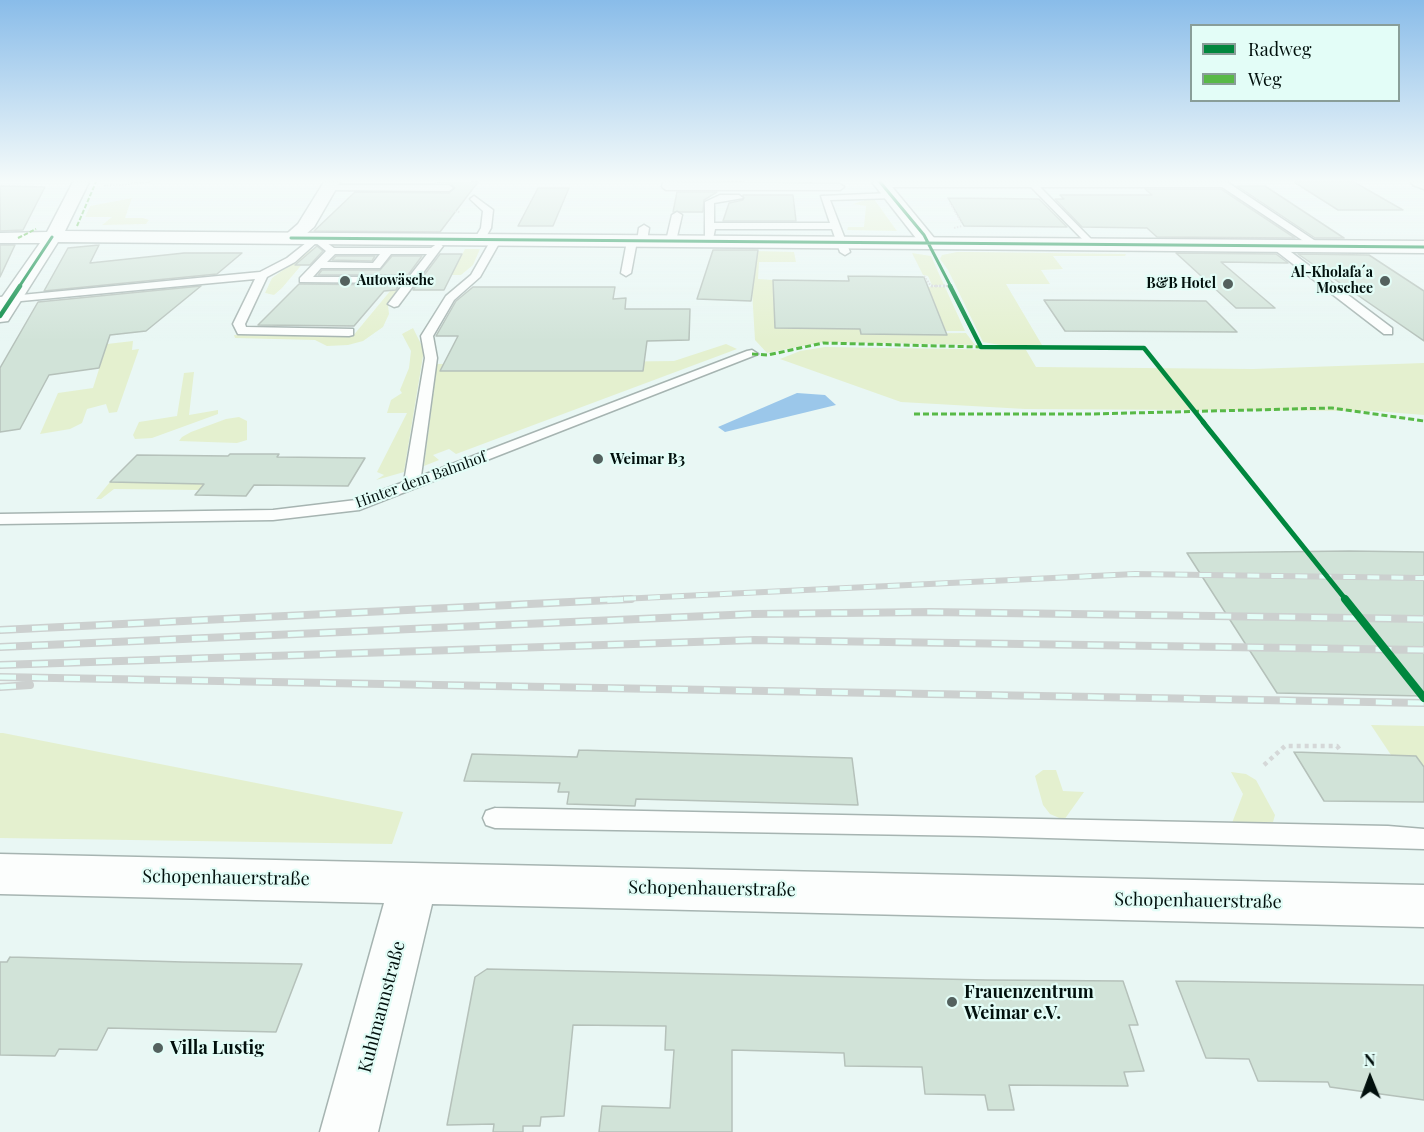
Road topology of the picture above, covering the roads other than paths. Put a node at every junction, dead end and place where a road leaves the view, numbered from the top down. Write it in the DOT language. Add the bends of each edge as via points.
graph roads {
  1 [pos="295,235"];
  2 [pos="487,235"];
  3 [pos="672,235"];
  4 [pos="705,235"];
  5 [pos="717,235"];
  6 [pos="728,235"];
  7 [pos="839,235"];
  8 [pos="922,235"];
  9 [pos="1081,235"];
  10 [pos="1301,235"];
  11 [pos="52,237"];
  12 [pos="639,237"];
  13 [pos="0,238"];
  14 [pos="291,238"];
  15 [pos="316,238"];
  16 [pos="488,240"];
  17 [pos="841,240"];
  18 [pos="671,241"];
  19 [pos="929,243"];
  20 [pos="1090,244"];
  21 [pos="1275,245"];
  22 [pos="439,246"];
  23 [pos="1318,246"];
  24 [pos="1424,247"];
  25 [pos="332,251"];
  26 [pos="388,251"];
  27 [pos="317,265"];
  28 [pos="626,273"];
  29 [pos="262,275"];
  30 [pos="412,280"];
  31 [pos="394,304"];
  32 [pos="4,305"];
  33 [pos="1388,331"];
  34 [pos="349,332"];
  35 [pos="752,354"];
  36 [pos="412,484"];
  37 [pos="0,519"];
  38 [pos="495,818"];
  39 [pos="1424,839"];
  40 [pos="0,873"];
  41 [pos="414,882"];
  42 [pos="1422,908"];
  43 [pos="349,1132"];
  1 -- 14 [label="street"];
  2 -- 16 [label="lane"];
  3 -- 18 [label="lane"];
  4 -- 18 [label="street"];
  5 -- 17 [label="street" via="818,247"];
  6 -- 17 [label="lane"];
  7 -- 17 [label="lane"];
  8 -- 19 [label="street"];
  9 -- 20 [label="lane"];
  10 -- 23 [label="lane"];
  11 -- 13 [label="street"];
  11 -- 14 [label="street"];
  11 -- 32 [label="street"];
  12 -- 16 [label="street"];
  12 -- 18 [label="street"];
  12 -- 28 [label="lane"];
  14 -- 15 [label="street"];
  15 -- 22 [label="street"];
  15 -- 25 [label="lane"];
  15 -- 29 [label="lane" via="291,260"];
  16 -- 22 [label="street"];
  16 -- 36 [label="lane" via="475,277 450,297 427,336 431,358"];
  17 -- 19 [label="street"];
  19 -- 20 [label="street"];
  20 -- 21 [label="street"];
  21 -- 23 [label="street"];
  21 -- 33 [label="lane"];
  22 -- 26 [label="lane"];
  22 -- 30 [label="lane"];
  23 -- 24 [label="street"];
  25 -- 26 [label="lane"];
  25 -- 27 [label="lane"];
  26 -- 27 [label="lane" via="376,266"];
  27 -- 30 [label="lane" via="304,280"];
  29 -- 32 [label="lane"];
  29 -- 34 [label="lane" via="239,324 242,331"];
  30 -- 31 [label="lane"];
  35 -- 36 [label="lane, Hinter dem Bahnhof"];
  36 -- 37 [label="lane, Hinter dem Bahnhof" via="359,505 273,515"];
  38 -- 39 [label="lane"];
  40 -- 41 [label="street, Schopenhauerstraße"];
  41 -- 42 [label="street, Schopenhauerstraße"];
  41 -- 43 [label="street, Kuhlmannstraße"];
}
